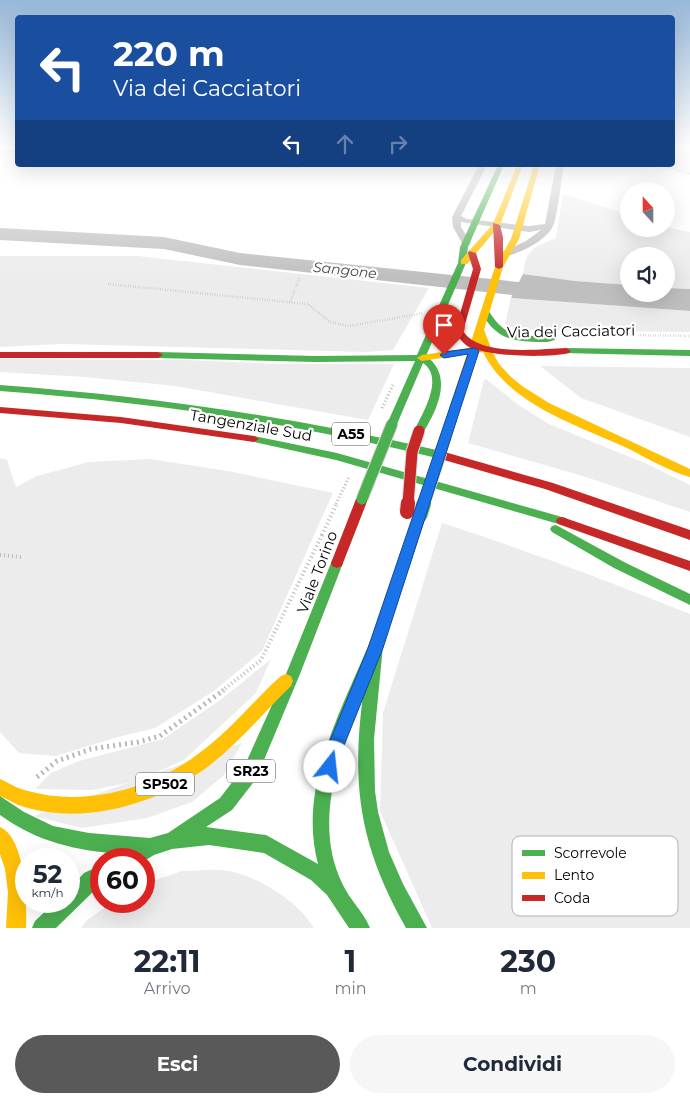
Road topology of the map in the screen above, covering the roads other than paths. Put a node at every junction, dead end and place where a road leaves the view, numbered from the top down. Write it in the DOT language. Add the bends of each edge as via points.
graph roads {
  1 [pos="469,191"];
  2 [pos="489,191"];
  3 [pos="509,191"];
  4 [pos="529,191"];
  5 [pos="555,191"];
  6 [pos="456,216"];
  7 [pos="475,222"];
  8 [pos="496,225"];
  9 [pos="548,226"];
  10 [pos="518,228"];
  11 [pos="469,248"];
  12 [pos="506,254"];
  13 [pos="498,270"];
  14 [pos="485,312"];
  15 [pos="576,344"];
  16 [pos="690,346"];
  17 [pos="481,350"];
  18 [pos="690,353"];
  19 [pos="0,355"];
  20 [pos="422,358"];
  21 [pos="0,388"];
  22 [pos="0,410"];
  23 [pos="690,473"];
  24 [pos="515,506"];
  25 [pos="690,535"];
  26 [pos="410,544"];
  27 [pos="690,566"];
  28 [pos="690,600"];
  29 [pos="376,648"];
  30 [pos="293,674"];
  31 [pos="0,787"];
  32 [pos="0,805"];
  33 [pos="0,836"];
  34 [pos="172,840"];
  35 [pos="150,848"];
  36 [pos="90,881"];
  37 [pos="334,888"];
  38 [pos="16,928"];
  39 [pos="42,928"];
  40 [pos="360,928"];
  41 [pos="417,928"];
  1 -- 6 [label="street"];
  2 -- 7 [label="main road, SR23"];
  3 -- 8 [label="main road"];
  4 -- 10 [label="main road"];
  5 -- 9 [label="street"];
  6 -- 7 [label="street"];
  6 -- 11 [label="street" via="457,227"];
  7 -- 8 [label="street"];
  7 -- 11 [label="main road, SR23"];
  8 -- 10 [label="street"];
  8 -- 11 [label="main road"];
  8 -- 13 [label="main road"];
  9 -- 10 [label="street"];
  9 -- 12 [label="street" via="541,236"];
  10 -- 12 [label="main road"];
  11 -- 17 [label="main road" via="477,268 459,331 463,338"];
  11 -- 20 [label="main road, Viale Torino / SR23"];
  12 -- 13 [label="main road"];
  13 -- 14 [label="main road"];
  14 -- 15 [label="main road" via="490,326 504,335 550,338"];
  14 -- 17 [label="main road" via="480,331"];
  15 -- 16 [label="main road, Via dei Cacciatori"];
  15 -- 17 [label="main road, Via dei Cacciatori" via="518,344"];
  17 -- 18 [label="main road, Via dei Cacciatori"];
  17 -- 20 [label="main road, Via dei Cacciatori"];
  17 -- 23 [label="main road" via="499,370 553,410"];
  17 -- 26 [label="main road, bridge" via="468,370"];
  19 -- 20 [label="main road, Via dei Cacciatori" via="73,353 295,359"];
  20 -- 26 [label="main road, bridge" via="430,362 438,383 410,454 407,512"];
  20 -- 30 [label="main road, Viale Torino / SR23, bridge" via="392,424"];
  21 -- 25 [label="main road, Tangenziale Sud / A55" via="170,403 331,429 530,480"];
  22 -- 24 [label="main road, Tangenziale Sud / A55" via="117,420 237,436 322,453"];
  24 -- 27 [label="main road, Tangenziale Sud / A55"];
  24 -- 28 [label="main road" via="619,565"];
  26 -- 29 [label="main road"];
  29 -- 37 [label="main road" via="333,753 325,794 321,825"];
  29 -- 41 [label="main road" via="365,768 367,795 382,857"];
  30 -- 31 [label="main road, SP502" via="233,735 196,767 156,787 106,800 66,803 26,799"];
  30 -- 34 [label="main road, Viale Torino / SR23" via="250,773 240,788 226,804"];
  32 -- 35 [label="main road" via="27,827 45,834 67,840"];
  33 -- 38 [label="main road" via="8,847 16,875"];
  34 -- 35 [label="main road"];
  34 -- 37 [label="main road" via="209,836 266,844 317,874"];
  36 -- 39 [label="main road"];
  37 -- 40 [label="main road"];
}
